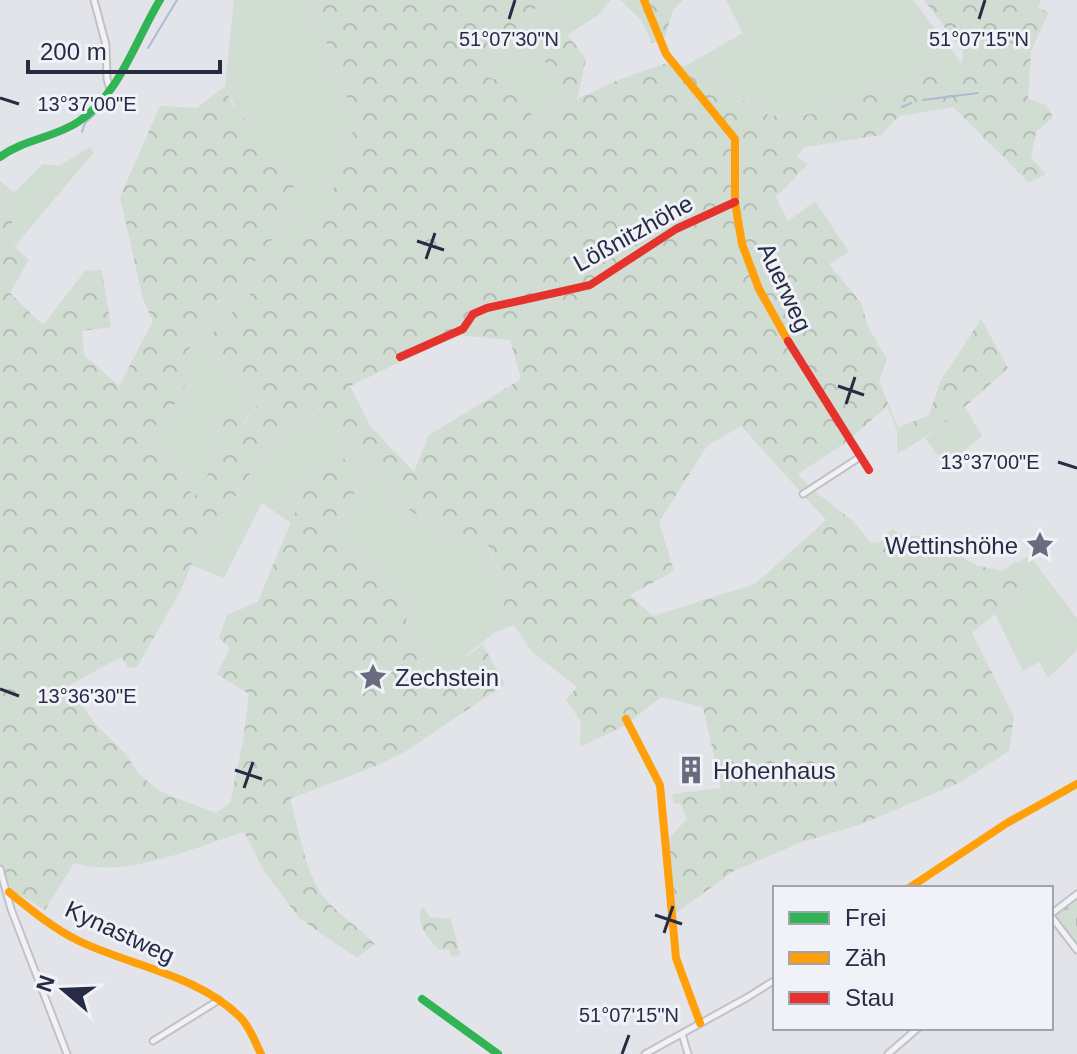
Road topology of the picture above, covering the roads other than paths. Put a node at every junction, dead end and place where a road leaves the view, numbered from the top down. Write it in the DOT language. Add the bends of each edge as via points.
graph roads {
  1 [pos="94,0"];
  2 [pos="160,0"];
  3 [pos="644,0"];
  4 [pos="110,89"];
  5 [pos="0,157"];
  6 [pos="735,202"];
  7 [pos="400,357"];
  8 [pos="860,457"];
  9 [pos="869,470"];
  10 [pos="803,494"];
  11 [pos="626,719"];
  12 [pos="1077,784"];
  13 [pos="0,869"];
  14 [pos="912,886"];
  15 [pos="9,892"];
  16 [pos="1077,894"];
  17 [pos="1053,913"];
  18 [pos="1053,918"];
  19 [pos="1077,950"];
  20 [pos="773,981"];
  21 [pos="422,999"];
  22 [pos="219,1000"];
  23 [pos="700,1023"];
  24 [pos="916,1030"];
  25 [pos="682,1034"];
  26 [pos="153,1041"];
  27 [pos="67,1054"];
  28 [pos="261,1054"];
  29 [pos="498,1054"];
  30 [pos="645,1054"];
  31 [pos="688,1054"];
  32 [pos="888,1054"];
  1 -- 4 [label="street"];
  2 -- 4 [label="street"];
  3 -- 6 [label="street, Auerweg" via="666,54 735,139"];
  4 -- 5 [label="street" via="79,122 13,146"];
  6 -- 7 [label="street, Lößnitzhöhe" via="676,229 590,285 487,308 473,314 463,329"];
  6 -- 8 [label="street, Auerweg" via="742,244 759,289"];
  8 -- 9 [label="street, Auerweg"];
  8 -- 10 [label="street"];
  11 -- 23 [label="street" via="660,785 676,958"];
  12 -- 14 [label="street"];
  13 -- 15 [label="street"];
  15 -- 22 [label="street, Kynastweg" via="81,942"];
  15 -- 27 [label="street"];
  16 -- 17 [label="street"];
  18 -- 19 [label="street"];
  20 -- 23 [label="street"];
  21 -- 29 [label="street"];
  22 -- 26 [label="street"];
  22 -- 28 [label="street, Kynastweg" via="243,1020"];
  23 -- 25 [label="street"];
  24 -- 32 [label="street"];
  25 -- 30 [label="street"];
  25 -- 31 [label="street"];
}
